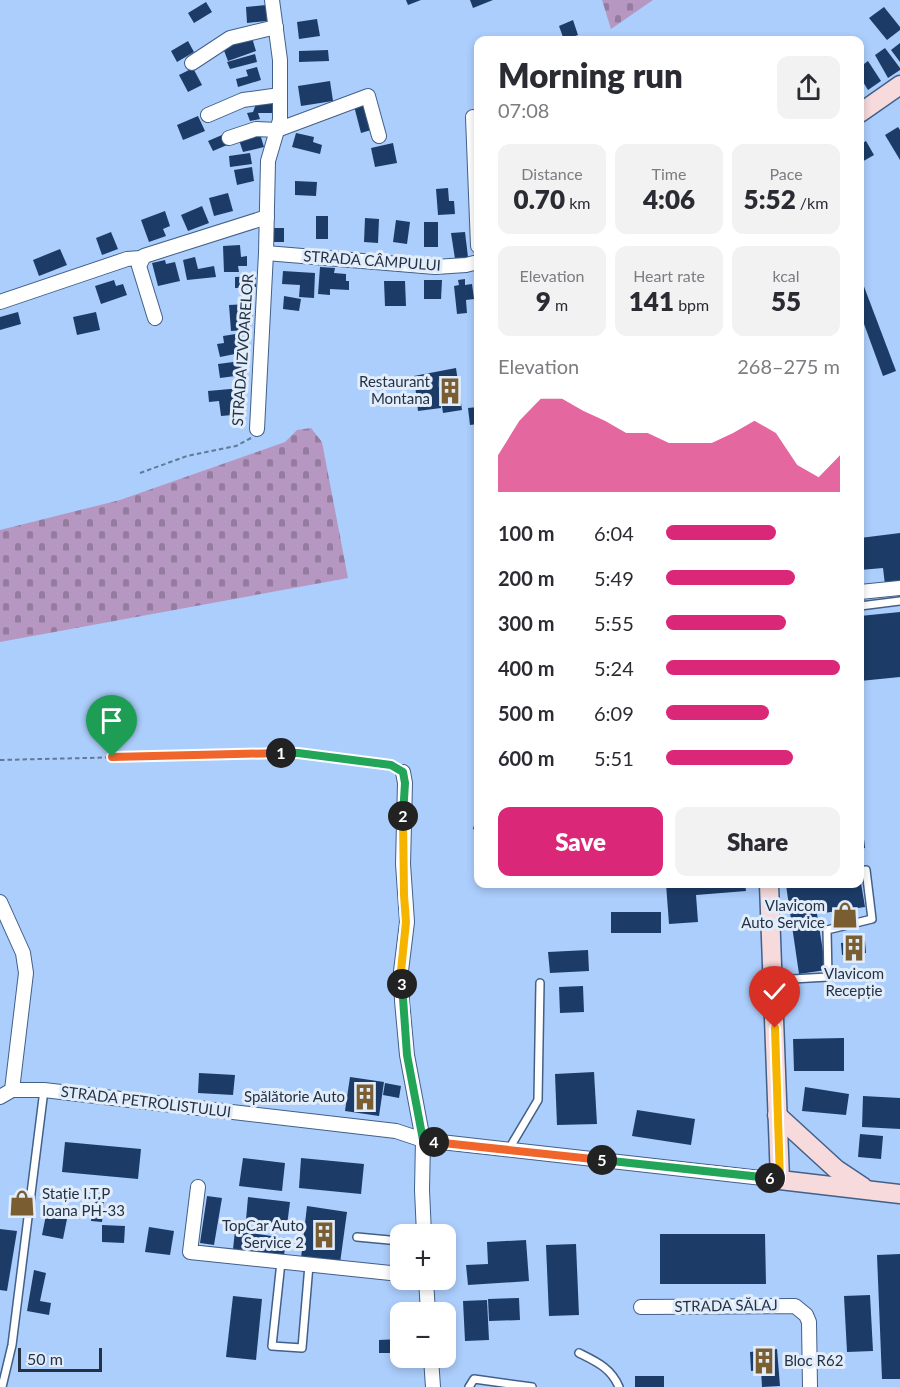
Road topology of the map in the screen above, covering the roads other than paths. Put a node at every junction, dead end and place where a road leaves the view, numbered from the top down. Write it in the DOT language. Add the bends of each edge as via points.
graph roads {
  1 [pos="272,0"];
  2 [pos="276,27"];
  3 [pos="192,63"];
  4 [pos="900,85"];
  5 [pos="280,95"];
  6 [pos="864,110"];
  7 [pos="208,115"];
  8 [pos="473,117"];
  9 [pos="277,130"];
  10 [pos="379,136"];
  11 [pos="229,138"];
  12 [pos="474,143"];
  13 [pos="267,217"];
  14 [pos="266,253"];
  15 [pos="141,258"];
  16 [pos="474,263"];
  17 [pos="0,302"];
  18 [pos="155,318"];
  19 [pos="257,429"];
  20 [pos="900,588"];
  21 [pos="864,592"];
  22 [pos="900,601"];
  23 [pos="864,606"];
  24 [pos="403,772"];
  25 [pos="864,870"];
  26 [pos="769,888"];
  27 [pos="0,902"];
  28 [pos="774,980"];
  29 [pos="540,983"];
  30 [pos="44,1090"];
  31 [pos="4,1092"];
  32 [pos="777,1115"];
  33 [pos="423,1140"];
  34 [pos="509,1149"];
  35 [pos="780,1180"];
  36 [pos="198,1187"];
  37 [pos="870,1191"];
  38 [pos="900,1194"];
  39 [pos="424,1224"];
  40 [pos="357,1237"];
  41 [pos="390,1240"];
  42 [pos="281,1262"];
  43 [pos="309,1265"];
  44 [pos="390,1273"];
  45 [pos="641,1307"];
  46 [pos="579,1353"];
  47 [pos="432,1368"];
  48 [pos="2,1387"];
  49 [pos="433,1387"];
  50 [pos="469,1387"];
  51 [pos="532,1387"];
  52 [pos="619,1387"];
  53 [pos="810,1387"];
  1 -- 2 [label="street, STRADA IZVOARELOR"];
  2 -- 3 [label="street" via="230,38"];
  2 -- 5 [label="street, STRADA IZVOARELOR"];
  4 -- 6 [label="street"];
  5 -- 7 [label="street" via="243,100"];
  5 -- 9 [label="street, STRADA IZVOARELOR"];
  8 -- 12 [label="street"];
  9 -- 10 [label="street" via="368,96"];
  9 -- 11 [label="street" via="256,129"];
  9 -- 13 [label="street, STRADA IZVOARELOR" via="268,161"];
  13 -- 14 [label="street, STRADA IZVOARELOR"];
  13 -- 15 [label="street"];
  14 -- 16 [label="street, STRADA CÂMPULUI" via="435,267"];
  14 -- 19 [label="street, STRADA IZVOARELOR"];
  15 -- 17 [label="street" via="127,259"];
  15 -- 18 [label="street"];
  20 -- 21 [label="street"];
  22 -- 23 [label="lane"];
  24 -- 33 [label="street" via="406,922 402,1001 407,1055"];
  25 -- 28 [label="lane" via="872,919 827,930 828,977"];
  26 -- 28 [label="street"];
  27 -- 31 [label="street" via="23,953 26,973"];
  28 -- 32 [label="street"];
  29 -- 34 [label="lane" via="538,1100"];
  30 -- 31 [label="street, STRADA PETROLISTULUI"];
  30 -- 33 [label="street, STRADA PETROLISTULUI" via="396,1131"];
  30 -- 48 [label="lane" via="12,1345"];
  32 -- 35 [label="street"];
  32 -- 37 [label="street" via="844,1176"];
  33 -- 34 [label="street, STRADA PETROLISTULUI"];
  33 -- 39 [label="street"];
  34 -- 35 [label="street, STRADA PETROLISTULUI"];
  35 -- 37 [label="street, STRADA PETROLISTULUI"];
  36 -- 42 [label="street" via="190,1252"];
  37 -- 38 [label="street, STRADA PETROLISTULUI"];
  40 -- 41 [label="lane"];
  42 -- 43 [label="street"];
  42 -- 43 [label="lane" via="272,1346 302,1348"];
  43 -- 44 [label="street"];
  45 -- 53 [label="street, STRADA SĂLAJ" via="795,1306 809,1322"];
  46 -- 52 [label="lane" via="606,1367"];
  47 -- 49 [label="street"];
  50 -- 51 [label="lane" via="474,1379"];
}
